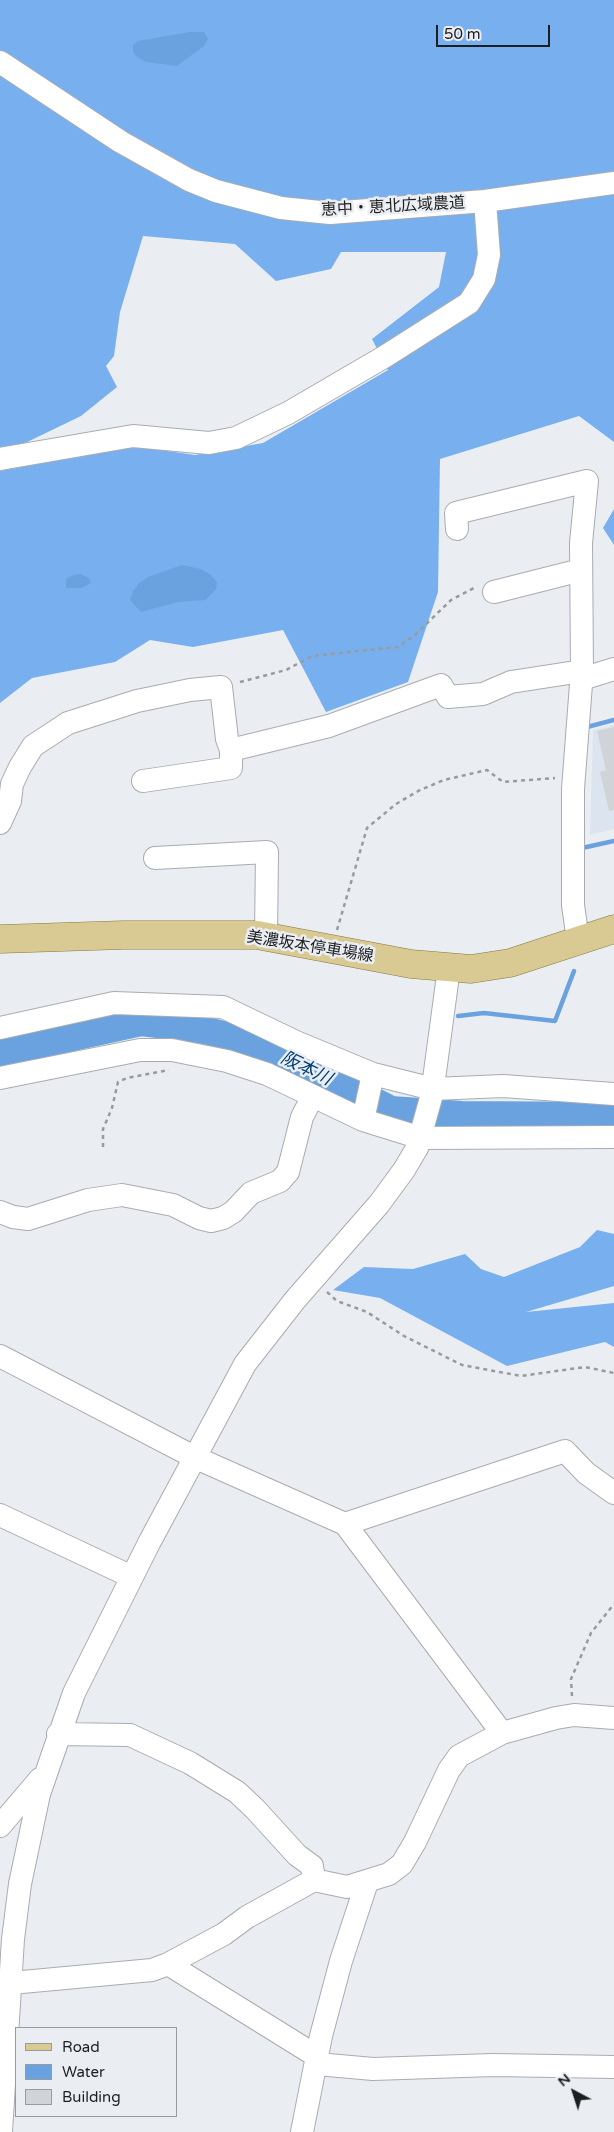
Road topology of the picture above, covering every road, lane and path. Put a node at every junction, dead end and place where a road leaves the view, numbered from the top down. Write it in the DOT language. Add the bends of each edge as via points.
graph roads {
  1 [pos="0,62"];
  2 [pos="614,183"];
  3 [pos="485,201"];
  4 [pos="0,459"];
  5 [pos="457,529"];
  6 [pos="581,570"];
  7 [pos="484,590"];
  8 [pos="614,669"];
  9 [pos="582,675"];
  10 [pos="221,687"];
  11 [pos="231,750"];
  12 [pos="574,778"];
  13 [pos="143,781"];
  14 [pos="0,823"];
  15 [pos="155,858"];
  16 [pos="614,929"];
  17 [pos="266,937"];
  18 [pos="0,939"];
  19 [pos="578,940"];
  20 [pos="332,948"];
  21 [pos="449,968"];
  22 [pos="0,1028"];
  23 [pos="171,1069"];
  24 [pos="373,1074"];
  25 [pos="0,1078"];
  26 [pos="432,1092"];
  27 [pos="614,1094"];
  28 [pos="313,1096"];
  29 [pos="363,1120"];
  30 [pos="422,1134"];
  31 [pos="614,1137"];
  32 [pos="103,1147"];
  33 [pos="0,1212"];
  34 [pos="312,1279"];
  35 [pos="0,1356"];
  36 [pos="614,1373"];
  37 [pos="194,1458"];
  38 [pos="614,1493"];
  39 [pos="0,1515"];
  40 [pos="345,1524"];
  41 [pos="132,1577"];
  42 [pos="614,1604"];
  43 [pos="574,1715"];
  44 [pos="614,1718"];
  45 [pos="502,1733"];
  46 [pos="58,1734"];
  47 [pos="45,1773"];
  48 [pos="0,1825"];
  49 [pos="314,1880"];
  50 [pos="367,1882"];
  51 [pos="168,1964"];
  52 [pos="5,1983"];
  53 [pos="318,2060"];
  54 [pos="614,2067"];
  55 [pos="1,2132"];
  56 [pos="302,2132"];
  1 -- 3 [label="street, 恵中・恵北広域農道" via="121,142 189,180 216,191 281,208 330,213"];
  2 -- 3 [label="street, 恵中・恵北広域農道"];
  3 -- 4 [label="street" via="489,255 484,278 469,303 288,413 236,438 209,443 133,436"];
  5 -- 6 [label="street" via="456,513 587,480"];
  6 -- 7 [label="street"];
  6 -- 9 [label="street"];
  7 -- 10 [label="path" via="451,600 398,647 312,656 286,670"];
  8 -- 9 [label="street"];
  9 -- 11 [label="street" via="511,682 483,694 448,697 441,685 329,726"];
  9 -- 12 [label="street"];
  10 -- 11 [label="street"];
  10 -- 14 [label="street" via="137,701 68,723 33,746 20,767"];
  11 -- 13 [label="street" via="231,768"];
  12 -- 19 [label="street" via="573,905"];
  12 -- 20 [label="path" via="503,782 488,770 444,780 396,804 367,828"];
  15 -- 17 [label="street" via="267,852"];
  16 -- 19 [label="main road, 美濃坂本停車場線"];
  17 -- 18 [label="main road, 美濃坂本停車場線" via="134,935"];
  17 -- 20 [label="main road, 美濃坂本停車場線"];
  19 -- 21 [label="main road, 美濃坂本停車場線" via="510,964"];
  20 -- 21 [label="main road, 美濃坂本停車場線"];
  21 -- 26 [label="street"];
  22 -- 24 [label="street" via="114,1003 224,1007"];
  23 -- 32 [label="path" via="118,1082 103,1129"];
  24 -- 26 [label="street"];
  24 -- 29 [label="street"];
  25 -- 28 [label="street" via="140,1050 172,1050 227,1061 268,1074"];
  26 -- 27 [label="street" via="503,1086"];
  26 -- 30 [label="street"];
  28 -- 29 [label="street"];
  28 -- 33 [label="street" via="302,1117 288,1172 280,1181 252,1193 223,1218 211,1221 173,1205 122,1196 88,1200 28,1219"];
  29 -- 30 [label="street"];
  30 -- 31 [label="street"];
  30 -- 34 [label="street" via="404,1170 379,1204"];
  34 -- 36 [label="path" via="336,1301 367,1312 404,1336 462,1365 521,1376 585,1367"];
  34 -- 37 [label="street" via="245,1364"];
  35 -- 37 [label="street"];
  37 -- 40 [label="street"];
  37 -- 41 [label="street"];
  38 -- 40 [label="street" via="586,1473 565,1451"];
  39 -- 41 [label="street"];
  40 -- 45 [label="street"];
  41 -- 46 [label="street" via="74,1693"];
  42 -- 43 [label="path" via="591,1633 570,1678"];
  43 -- 44 [label="street"];
  43 -- 45 [label="street"];
  45 -- 50 [label="street" via="459,1756 402,1864 389,1874"];
  46 -- 47 [label="street"];
  46 -- 49 [label="street" via="130,1735 190,1763 237,1792 255,1808 297,1855 312,1866"];
  47 -- 48 [label="street"];
  47 -- 52 [label="street" via="28,1838"];
  49 -- 50 [label="street" via="347,1887"];
  49 -- 51 [label="street"];
  50 -- 53 [label="street" via="341,1961 321,2036"];
  51 -- 52 [label="street" via="152,1970"];
  51 -- 53 [label="street"];
  52 -- 55 [label="street"];
  53 -- 54 [label="street" via="373,2069 493,2065"];
  53 -- 56 [label="street"];
}
